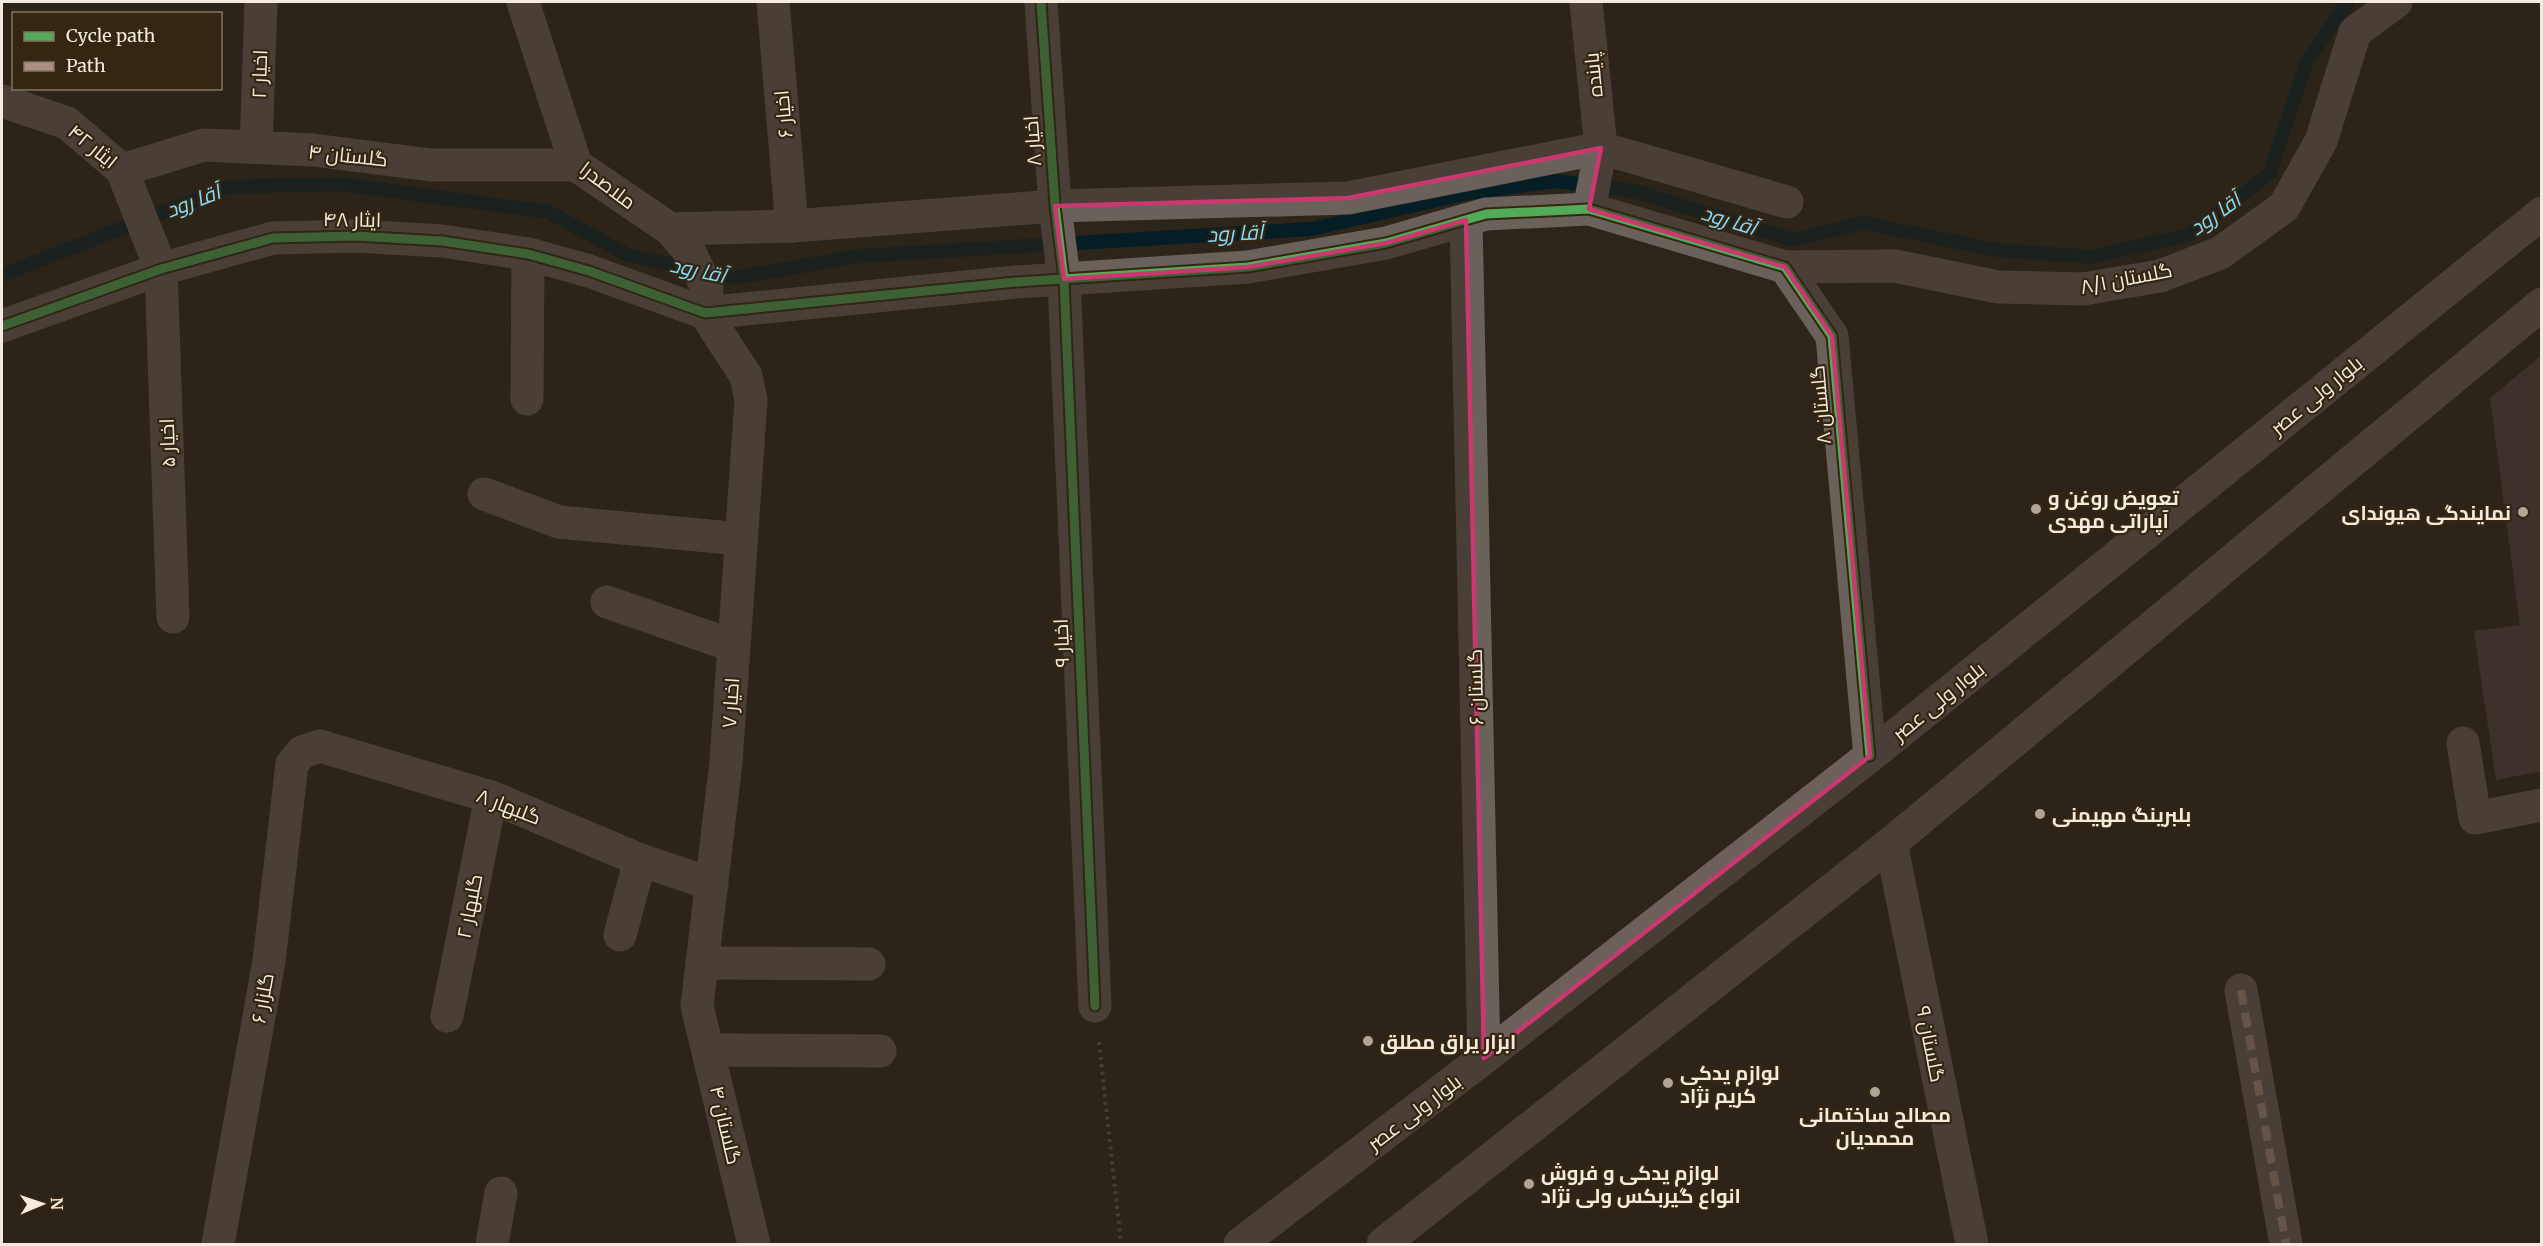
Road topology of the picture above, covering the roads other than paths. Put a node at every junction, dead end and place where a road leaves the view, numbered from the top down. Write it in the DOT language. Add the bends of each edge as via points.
graph roads {
  1 [pos="261,2"];
  2 [pos="523,2"];
  3 [pos="773,2"];
  4 [pos="1041,2"];
  5 [pos="1586,2"];
  6 [pos="2396,2"];
  7 [pos="2,101"];
  8 [pos="256,147"];
  9 [pos="1601,148"];
  10 [pos="576,165"];
  11 [pos="128,184"];
  12 [pos="1787,202"];
  13 [pos="1055,206"];
  14 [pos="1589,209"];
  15 [pos="2541,213"];
  16 [pos="1466,220"];
  17 [pos="792,226"];
  18 [pos="670,229"];
  19 [pos="528,254"];
  20 [pos="157,258"];
  21 [pos="1785,267"];
  22 [pos="1064,279"];
  23 [pos="2541,304"];
  24 [pos="705,313"];
  25 [pos="2,326"];
  26 [pos="528,399"];
  27 [pos="484,494"];
  28 [pos="741,539"];
  29 [pos="607,602"];
  30 [pos="173,617"];
  31 [pos="734,646"];
  32 [pos="2463,743"];
  33 [pos="302,752"];
  34 [pos="1870,756"];
  35 [pos="491,797"];
  36 [pos="2541,805"];
  37 [pos="1891,843"];
  38 [pos="640,860"];
  39 [pos="712,884"];
  40 [pos="620,935"];
  41 [pos="702,963"];
  42 [pos="869,964"];
  43 [pos="2241,990"];
  44 [pos="697,1006"];
  45 [pos="1095,1006"];
  46 [pos="447,1016"];
  47 [pos="708,1050"];
  48 [pos="880,1051"];
  49 [pos="1484,1059"];
  50 [pos="501,1193"];
  51 [pos="218,1245"];
  52 [pos="492,1245"];
  53 [pos="754,1245"];
  54 [pos="1240,1245"];
  55 [pos="1383,1245"];
  56 [pos="1972,1245"];
  57 [pos="2286,1245"];
  1 -- 8 [label="street, اخیار ۲"];
  2 -- 10 [label="street, ملاصدرا"];
  3 -- 17 [label="street, اخیار ۶"];
  4 -- 13 [label="street, اخیار ۸"];
  5 -- 9 [label="street, پاینده"];
  6 -- 21 [label="street, گلستان ۸/۱" via="2355,32 2321,141 2284,207 2220,253 2160,276 2083,289 1998,287 1895,266"];
  7 -- 11 [label="street, ایثار ۴۲" via="67,123"];
  8 -- 10 [label="street, گلستان ۴" via="431,165"];
  8 -- 11 [label="street, گلستان ۴" via="204,145"];
  9 -- 12 [label="street"];
  9 -- 13 [label="street" via="1348,198"];
  9 -- 14 [label="street, پاینده"];
  10 -- 18 [label="street, ملاصدرا"];
  11 -- 20 [label="street, اخیار ۵"];
  13 -- 17 [label="street"];
  13 -- 22 [label="street, اخیار ۸"];
  14 -- 16 [label="street" via="1486,214"];
  14 -- 21 [label="street"];
  15 -- 34 [label="main road, بلوار ولی عصر"];
  16 -- 22 [label="street" via="1386,243 1248,267"];
  16 -- 49 [label="street, گلستان ۶"];
  17 -- 18 [label="street"];
  18 -- 24 [label="street, ملاصدرا" via="690,251 707,288"];
  19 -- 20 [label="street, ایثار ۴۸" via="431,240 355,236 273,238"];
  19 -- 24 [label="street, ایثار ۴۸" via="589,271"];
  19 -- 26 [label="street"];
  20 -- 25 [label="street, ایثار ۴۸"];
  20 -- 30 [label="street, اخیار ۵"];
  21 -- 34 [label="street, گلستان ۸" via="1832,336"];
  22 -- 24 [label="street"];
  22 -- 45 [label="street, اخیار ۹"];
  23 -- 37 [label="main road"];
  24 -- 28 [label="street, اخیار ۷" via="746,376 751,400"];
  27 -- 28 [label="street" via="559,522"];
  28 -- 31 [label="street, اخیار ۷"];
  29 -- 31 [label="street"];
  31 -- 39 [label="street, اخیار ۷"];
  32 -- 36 [label="street" via="2475,818"];
  33 -- 35 [label="street, گلبهار ۸" via="320,746"];
  33 -- 51 [label="street, گلزار ۶" via="292,764 269,961"];
  34 -- 49 [label="main road, بلوار ولی عصر"];
  35 -- 38 [label="street, گلبهار ۸"];
  35 -- 46 [label="street, گلبهار ۲"];
  37 -- 55 [label="main road"];
  37 -- 56 [label="street, گلستان ۹"];
  38 -- 39 [label="street, گلبهار ۸"];
  38 -- 40 [label="street"];
  39 -- 41 [label="street, اخیار ۷"];
  41 -- 42 [label="street"];
  41 -- 44 [label="street, اخیار ۷"];
  43 -- 57 [label="street"];
  44 -- 47 [label="street, گلستان ۴"];
  47 -- 48 [label="street"];
  47 -- 53 [label="street, گلستان ۴"];
  49 -- 54 [label="main road, بلوار ولی عصر"];
  50 -- 52 [label="street"];
}
